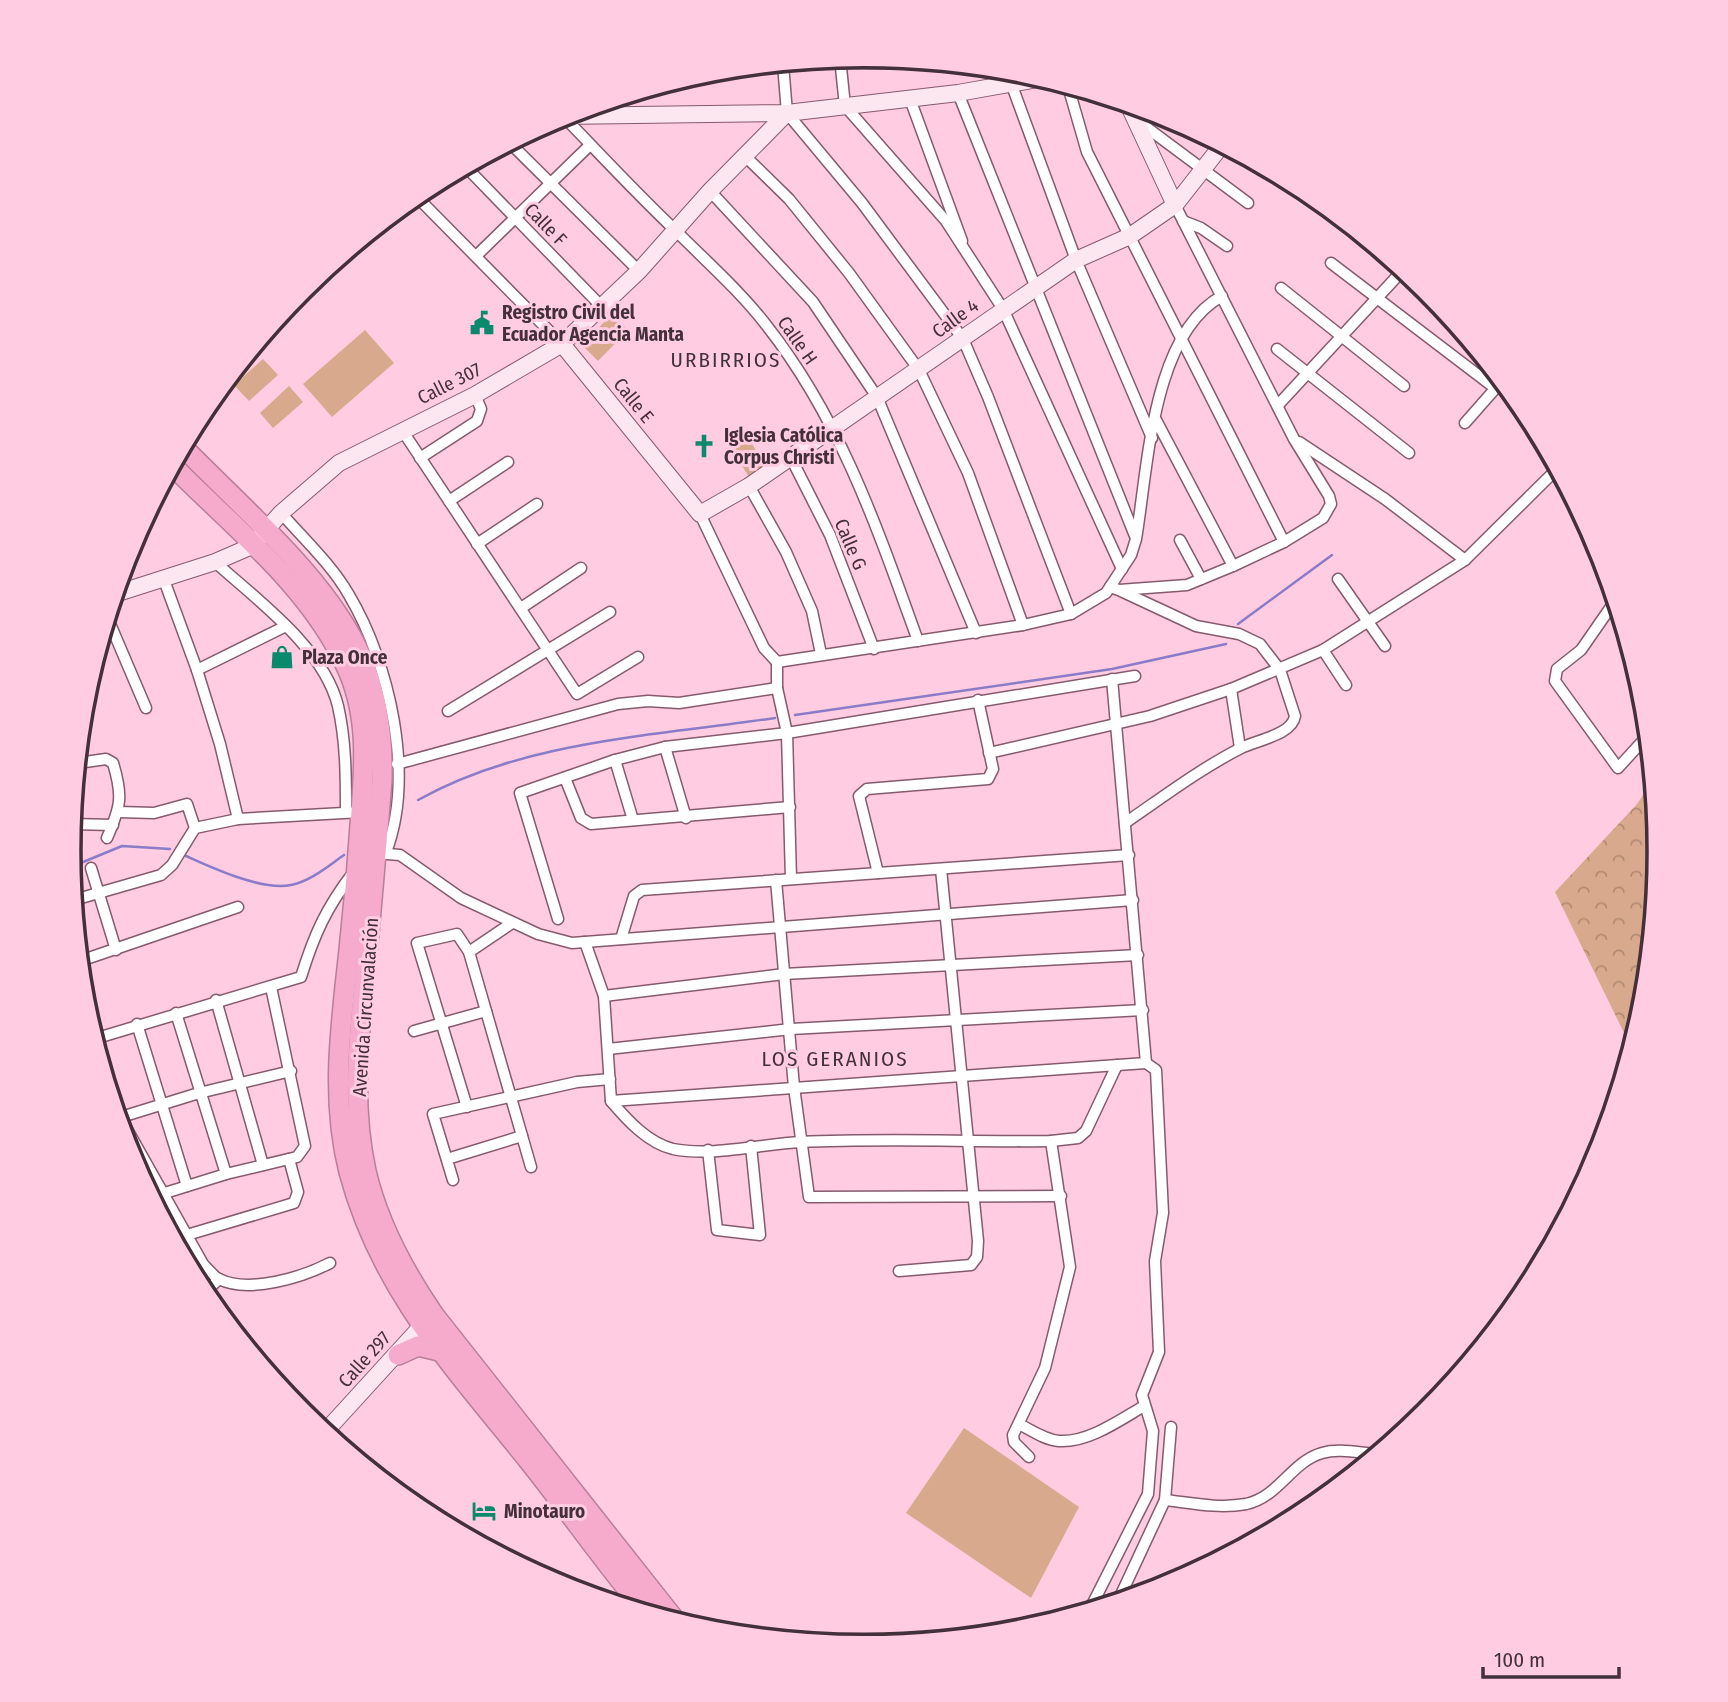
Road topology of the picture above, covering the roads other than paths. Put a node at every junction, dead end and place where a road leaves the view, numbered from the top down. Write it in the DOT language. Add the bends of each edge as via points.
graph roads {
  1 [pos="841,69"];
  2 [pos="784,73"];
  3 [pos="1011,83"];
  4 [pos="1014,83"];
  5 [pos="958,93"];
  6 [pos="1071,96"];
  7 [pos="910,99"];
  8 [pos="845,106"];
  9 [pos="787,113"];
  10 [pos="597,116"];
  11 [pos="1144,120"];
  12 [pos="1149,122"];
  13 [pos="571,125"];
  14 [pos="590,145"];
  15 [pos="517,150"];
  16 [pos="1216,152"];
  17 [pos="745,156"];
  18 [pos="1202,170"];
  19 [pos="472,173"];
  20 [pos="551,183"];
  21 [pos="710,191"];
  22 [pos="424,204"];
  23 [pos="1248,204"];
  24 [pos="1175,205"];
  25 [pos="516,217"];
  26 [pos="1183,221"];
  27 [pos="677,232"];
  28 [pos="1130,236"];
  29 [pos="1227,246"];
  30 [pos="963,247"];
  31 [pos="476,256"];
  32 [pos="1076,260"];
  33 [pos="1331,262"];
  34 [pos="639,271"];
  35 [pos="1396,278"];
  36 [pos="1036,287"];
  37 [pos="1281,288"];
  38 [pos="1222,296"];
  39 [pos="1377,298"];
  40 [pos="601,306"];
  41 [pos="1003,309"];
  42 [pos="1341,337"];
  43 [pos="962,339"];
  44 [pos="1182,339"];
  45 [pos="562,344"];
  46 [pos="1278,349"];
  47 [pos="919,370"];
  48 [pos="1308,373"];
  49 [pos="1486,376"];
  50 [pos="1404,386"];
  51 [pos="1495,388"];
  52 [pos="475,395"];
  53 [pos="877,397"];
  54 [pos="1278,405"];
  55 [pos="1156,420"];
  56 [pos="1465,424"];
  57 [pos="833,426"];
  58 [pos="402,430"];
  59 [pos="1152,438"];
  60 [pos="1294,439"];
  61 [pos="1409,453"];
  62 [pos="189,455"];
  63 [pos="790,456"];
  64 [pos="420,458"];
  65 [pos="508,461"];
  66 [pos="180,472"];
  67 [pos="1550,475"];
  68 [pos="749,486"];
  69 [pos="449,501"];
  70 [pos="537,504"];
  71 [pos="281,513"];
  72 [pos="699,514"];
  73 [pos="258,538"];
  74 [pos="1136,539"];
  75 [pos="1180,540"];
  76 [pos="1284,542"];
  77 [pos="477,544"];
  78 [pos="1465,560"];
  79 [pos="215,562"];
  80 [pos="1233,566"];
  81 [pos="581,568"];
  82 [pos="1122,569"];
  83 [pos="1201,579"];
  84 [pos="1338,579"];
  85 [pos="164,580"];
  86 [pos="1114,588"];
  87 [pos="126,591"];
  88 [pos="520,608"];
  89 [pos="1608,610"];
  90 [pos="610,611"];
  91 [pos="1071,614"];
  92 [pos="1366,622"];
  93 [pos="1023,625"];
  94 [pos="286,626"];
  95 [pos="113,631"];
  96 [pos="976,633"];
  97 [pos="918,642"];
  98 [pos="1385,646"];
  99 [pos="874,649"];
  100 [pos="1323,650"];
  101 [pos="549,651"];
  102 [pos="821,654"];
  103 [pos="638,657"];
  104 [pos="777,663"];
  105 [pos="197,670"];
  106 [pos="1280,670"];
  107 [pos="1135,676"];
  108 [pos="1112,679"];
  109 [pos="1346,685"];
  110 [pos="777,688"];
  111 [pos="1231,690"];
  112 [pos="978,700"];
  113 [pos="146,708"];
  114 [pos="448,711"];
  115 [pos="1116,724"];
  116 [pos="787,733"];
  117 [pos="1639,745"];
  118 [pos="665,747"];
  119 [pos="1240,748"];
  120 [pos="989,753"];
  121 [pos="615,760"];
  122 [pos="87,762"];
  123 [pos="397,764"];
  124 [pos="565,778"];
  125 [pos="790,807"];
  126 [pos="119,812"];
  127 [pos="354,812"];
  128 [pos="238,818"];
  129 [pos="686,818"];
  130 [pos="633,820"];
  131 [pos="1125,823"];
  132 [pos="82,824"];
  133 [pos="113,825"];
  134 [pos="195,828"];
  135 [pos="107,838"];
  136 [pos="381,852"];
  137 [pos="1129,855"];
  138 [pos="358,867"];
  139 [pos="91,868"];
  140 [pos="941,869"];
  141 [pos="878,873"];
  142 [pos="791,879"];
  143 [pos="776,880"];
  144 [pos="98,894"];
  145 [pos="83,898"];
  146 [pos="1133,900"];
  147 [pos="239,907"];
  148 [pos="946,914"];
  149 [pos="558,919"];
  150 [pos="512,923"];
  151 [pos="781,927"];
  152 [pos="621,939"];
  153 [pos="585,942"];
  154 [pos="116,950"];
  155 [pos="469,952"];
  156 [pos="1138,955"];
  157 [pos="89,958"];
  158 [pos="950,964"];
  159 [pos="784,974"];
  160 [pos="271,987"];
  161 [pos="604,996"];
  162 [pos="216,1000"];
  163 [pos="1143,1010"];
  164 [pos="486,1011"];
  165 [pos="176,1013"];
  166 [pos="956,1020"];
  167 [pos="442,1023"];
  168 [pos="137,1024"];
  169 [pos="791,1029"];
  170 [pos="414,1031"];
  171 [pos="104,1036"];
  172 [pos="608,1049"];
  173 [pos="1146,1063"];
  174 [pos="1117,1065"];
  175 [pos="291,1071"];
  176 [pos="962,1076"];
  177 [pos="610,1079"];
  178 [pos="238,1083"];
  179 [pos="794,1087"];
  180 [pos="199,1093"];
  181 [pos="510,1097"];
  182 [pos="611,1101"];
  183 [pos="161,1104"];
  184 [pos="467,1107"];
  185 [pos="127,1114"];
  186 [pos="522,1136"];
  187 [pos="1051,1141"];
  188 [pos="801,1142"];
  189 [pos="968,1142"];
  190 [pos="751,1146"];
  191 [pos="708,1150"];
  192 [pos="289,1159"];
  193 [pos="447,1159"];
  194 [pos="147,1165"];
  195 [pos="263,1165"];
  196 [pos="531,1167"];
  197 [pos="226,1174"];
  198 [pos="453,1180"];
  199 [pos="187,1186"];
  200 [pos="164,1193"];
  201 [pos="161,1194"];
  202 [pos="1061,1196"];
  203 [pos="974,1197"];
  204 [pos="187,1235"];
  205 [pos="330,1263"];
  206 [pos="203,1265"];
  207 [pos="900,1271"];
  208 [pos="219,1279"];
  209 [pos="212,1285"];
  210 [pos="427,1320"];
  211 [pos="439,1351"];
  212 [pos="398,1354"];
  213 [pos="1144,1406"];
  214 [pos="332,1424"];
  215 [pos="1019,1424"];
  216 [pos="1171,1427"];
  217 [pos="1364,1453"];
  218 [pos="1029,1457"];
  219 [pos="1165,1500"];
  220 [pos="1123,1589"];
  221 [pos="1095,1598"];
  222 [pos="636,1599"];
  223 [pos="664,1608"];
  1 -- 8 [label="street"];
  2 -- 9 [label="street"];
  3 -- 4 [label="street"];
  3 -- 5 [label="street"];
  3 -- 32 [label="street"];
  5 -- 7 [label="street"];
  5 -- 36 [label="street"];
  6 -- 28 [label="street" via="1087,152"];
  7 -- 8 [label="street"];
  7 -- 30 [label="street"];
  8 -- 9 [label="street"];
  8 -- 30 [label="street" via="894,158"];
  9 -- 10 [label="street"];
  9 -- 17 [label="street, Calle 307"];
  9 -- 43 [label="street" via="862,203"];
  11 -- 24 [label="street"];
  12 -- 18 [label="street"];
  13 -- 14 [label="street, Calle H"];
  14 -- 20 [label="street"];
  14 -- 27 [label="street, Calle H"];
  15 -- 20 [label="street"];
  16 -- 18 [label="street, Calle 4"];
  17 -- 21 [label="street, Calle 307"];
  17 -- 47 [label="street" via="789,199"];
  18 -- 23 [label="street"];
  18 -- 24 [label="street, Calle 4"];
  19 -- 25 [label="street, Calle F"];
  20 -- 25 [label="street"];
  20 -- 34 [label="street"];
  21 -- 27 [label="street, Calle 307"];
  21 -- 53 [label="street" via="813,302"];
  22 -- 31 [label="street, Calle E"];
  24 -- 26 [label="street"];
  24 -- 28 [label="street, Calle 4"];
  25 -- 31 [label="street"];
  25 -- 40 [label="street, Calle F"];
  26 -- 29 [label="street"];
  26 -- 38 [label="street"];
  27 -- 34 [label="street, Calle 307"];
  27 -- 57 [label="street, Calle H" via="766,324"];
  28 -- 32 [label="street, Calle 4"];
  28 -- 44 [label="street"];
  30 -- 41 [label="street"];
  31 -- 45 [label="street, Calle E"];
  32 -- 36 [label="street, Calle 4"];
  32 -- 59 [label="street"];
  33 -- 39 [label="street"];
  34 -- 40 [label="street, Calle 307"];
  35 -- 39 [label="street"];
  36 -- 41 [label="street, Calle 4"];
  36 -- 74 [label="street"];
  37 -- 42 [label="street"];
  38 -- 44 [label="street" via="1206,305"];
  38 -- 54 [label="street"];
  39 -- 42 [label="street"];
  39 -- 49 [label="street"];
  40 -- 45 [label="street, Calle 307"];
  41 -- 43 [label="street, Calle 4"];
  41 -- 82 [label="street"];
  42 -- 48 [label="street"];
  42 -- 50 [label="street"];
  43 -- 47 [label="street, Calle 4"];
  43 -- 91 [label="street"];
  44 -- 55 [label="street" via="1162,381"];
  44 -- 76 [label="street"];
  45 -- 52 [label="street, Calle 307"];
  45 -- 72 [label="street, Calle E"];
  46 -- 48 [label="street"];
  47 -- 53 [label="street, Calle 4"];
  47 -- 93 [label="street" via="968,473"];
  48 -- 54 [label="street"];
  48 -- 61 [label="street"];
  51 -- 56 [label="street"];
  52 -- 58 [label="street, Calle 307"];
  52 -- 64 [label="street" via="481,409 477,421"];
  53 -- 57 [label="street, Calle 4"];
  53 -- 96 [label="street"];
  54 -- 60 [label="street"];
  55 -- 59 [label="street"];
  55 -- 80 [label="street"];
  57 -- 63 [label="street, Calle 4"];
  57 -- 97 [label="street, Calle H" via="858,477"];
  58 -- 64 [label="street"];
  58 -- 71 [label="street, Calle 307" via="339,463"];
  59 -- 74 [label="street"];
  60 -- 76 [label="street" via="1331,504 1323,518"];
  60 -- 78 [label="street" via="1385,499"];
  62 -- 73 [label="highway, Avenida Circunvalación"];
  63 -- 68 [label="street, Calle 4"];
  63 -- 99 [label="street, Calle G" via="830,535"];
  64 -- 69 [label="street"];
  65 -- 69 [label="street"];
  66 -- 73 [label="highway, Avenida Circunvalación"];
  67 -- 78 [label="street"];
  68 -- 72 [label="street, Calle 4"];
  68 -- 102 [label="street" via="812,611"];
  69 -- 77 [label="street"];
  70 -- 77 [label="street"];
  71 -- 73 [label="street, Calle 307"];
  71 -- 123 [label="street" via="349,594 375,650 391,700"];
  72 -- 104 [label="street, Calle E" via="764,648"];
  73 -- 79 [label="street, Calle 307"];
  73 -- 127 [label="highway, Avenida Circunvalación" via="345,664 361,708 366,762"];
  73 -- 136 [label="highway, Avenida Circunvalación" via="316,585 362,658 378,708 382,746"];
  74 -- 82 [label="street"];
  75 -- 83 [label="street"];
  76 -- 80 [label="street"];
  77 -- 88 [label="street"];
  78 -- 92 [label="street"];
  79 -- 85 [label="street, Calle 307"];
  79 -- 94 [label="street"];
  80 -- 83 [label="street"];
  81 -- 88 [label="street"];
  82 -- 86 [label="street"];
  83 -- 86 [label="street" via="1187,585"];
  84 -- 92 [label="street"];
  85 -- 87 [label="street, Calle 307"];
  85 -- 105 [label="street"];
  86 -- 91 [label="street"];
  86 -- 106 [label="street" via="1196,626 1251,638"];
  88 -- 101 [label="street"];
  89 -- 117 [label="street" via="1581,650 1557,669 1555,681 1618,768"];
  90 -- 101 [label="street"];
  91 -- 93 [label="street"];
  92 -- 98 [label="street"];
  92 -- 100 [label="street"];
  93 -- 96 [label="street"];
  94 -- 105 [label="street"];
  94 -- 127 [label="street" via="322,670 338,704"];
  95 -- 113 [label="street"];
  96 -- 97 [label="street"];
  97 -- 99 [label="street"];
  99 -- 102 [label="street"];
  100 -- 106 [label="street"];
  100 -- 109 [label="street"];
  101 -- 103 [label="street" via="577,694"];
  101 -- 114 [label="street"];
  102 -- 104 [label="street"];
  104 -- 110 [label="street"];
  105 -- 128 [label="street"];
  106 -- 111 [label="street"];
  106 -- 119 [label="street" via="1294,722"];
  107 -- 108 [label="street"];
  108 -- 112 [label="street"];
  108 -- 115 [label="street"];
  110 -- 116 [label="street"];
  110 -- 123 [label="street" via="678,703 618,704"];
  111 -- 115 [label="street"];
  111 -- 119 [label="street"];
  112 -- 116 [label="street"];
  112 -- 120 [label="street"];
  115 -- 120 [label="street"];
  115 -- 131 [label="street"];
  116 -- 118 [label="street"];
  116 -- 125 [label="street"];
  118 -- 121 [label="street"];
  118 -- 129 [label="street"];
  119 -- 131 [label="street"];
  120 -- 141 [label="street" via="993,769 985,781 860,793 858,801"];
  121 -- 124 [label="street"];
  121 -- 130 [label="street"];
  122 -- 126 [label="street" via="106,759 113,763 121,790"];
  123 -- 136 [label="street" via="400,785 393,834"];
  124 -- 130 [label="street" via="586,822"];
  124 -- 149 [label="street" via="520,793"];
  125 -- 129 [label="street"];
  125 -- 142 [label="street"];
  126 -- 133 [label="street"];
  126 -- 134 [label="street" via="154,813 187,804"];
  127 -- 128 [label="street"];
  127 -- 138 [label="highway, Avenida Circunvalación"];
  128 -- 134 [label="street"];
  129 -- 130 [label="street"];
  131 -- 137 [label="street"];
  132 -- 133 [label="street"];
  133 -- 135 [label="street"];
  134 -- 144 [label="street" via="161,875"];
  136 -- 138 [label="street"];
  136 -- 150 [label="street" via="400,855 461,898"];
  136 -- 210 [label="highway, Avenida Circunvalación" via="358,1052 358,1120 367,1173 385,1229"];
  137 -- 140 [label="street"];
  137 -- 146 [label="street"];
  138 -- 160 [label="street" via="330,903 301,976"];
  138 -- 210 [label="highway, Avenida Circunvalación" via="338,1046 339,1118 349,1171 369,1232 395,1286"];
  139 -- 144 [label="street"];
  140 -- 141 [label="street"];
  140 -- 148 [label="street"];
  141 -- 142 [label="street"];
  142 -- 143 [label="street"];
  143 -- 151 [label="street"];
  143 -- 152 [label="street" via="642,890 634,896"];
  144 -- 145 [label="street"];
  144 -- 154 [label="street"];
  146 -- 148 [label="street"];
  146 -- 156 [label="street"];
  147 -- 154 [label="street"];
  148 -- 151 [label="street"];
  148 -- 158 [label="street"];
  150 -- 153 [label="street" via="572,943"];
  150 -- 155 [label="street"];
  151 -- 152 [label="street"];
  151 -- 159 [label="street"];
  152 -- 153 [label="street"];
  153 -- 161 [label="street"];
  154 -- 157 [label="street"];
  155 -- 164 [label="street"];
  155 -- 167 [label="street" via="457,934 417,943"];
  156 -- 158 [label="street"];
  156 -- 163 [label="street"];
  158 -- 159 [label="street"];
  158 -- 166 [label="street"];
  159 -- 161 [label="street"];
  159 -- 169 [label="street"];
  160 -- 162 [label="street"];
  160 -- 175 [label="street"];
  161 -- 172 [label="street"];
  162 -- 165 [label="street"];
  162 -- 178 [label="street"];
  163 -- 166 [label="street"];
  163 -- 173 [label="street"];
  164 -- 167 [label="street"];
  164 -- 181 [label="street"];
  165 -- 168 [label="street"];
  165 -- 180 [label="street"];
  166 -- 169 [label="street"];
  166 -- 176 [label="street"];
  167 -- 170 [label="street"];
  167 -- 184 [label="street"];
  168 -- 171 [label="street"];
  168 -- 183 [label="street"];
  169 -- 172 [label="street"];
  169 -- 179 [label="street"];
  172 -- 177 [label="street"];
  173 -- 174 [label="street"];
  173 -- 213 [label="street" via="1156,1070 1163,1213 1155,1261 1159,1352 1144,1387"];
  174 -- 176 [label="street"];
  174 -- 187 [label="street" via="1086,1131 1079,1138"];
  175 -- 178 [label="street"];
  175 -- 192 [label="street" via="305,1146"];
  176 -- 179 [label="street"];
  176 -- 189 [label="street"];
  177 -- 181 [label="street"];
  177 -- 182 [label="street"];
  178 -- 180 [label="street"];
  178 -- 195 [label="street"];
  179 -- 182 [label="street"];
  179 -- 188 [label="street"];
  180 -- 183 [label="street"];
  180 -- 197 [label="street"];
  181 -- 184 [label="street"];
  181 -- 186 [label="street"];
  182 -- 191 [label="street" via="647,1136 673,1149"];
  183 -- 185 [label="street"];
  183 -- 199 [label="street"];
  184 -- 193 [label="street" via="433,1114"];
  186 -- 193 [label="street"];
  186 -- 196 [label="street"];
  187 -- 189 [label="street"];
  187 -- 202 [label="street"];
  188 -- 189 [label="street"];
  188 -- 190 [label="street"];
  188 -- 203 [label="street" via="809,1197"];
  189 -- 203 [label="street"];
  190 -- 191 [label="street"];
  190 -- 191 [label="street" via="760,1236 717,1230"];
  192 -- 195 [label="street"];
  192 -- 204 [label="street" via="298,1192 294,1203"];
  193 -- 198 [label="street"];
  194 -- 200 [label="street"];
  195 -- 197 [label="street"];
  197 -- 199 [label="street"];
  199 -- 200 [label="street"];
  200 -- 201 [label="street"];
  200 -- 204 [label="street"];
  202 -- 203 [label="street"];
  202 -- 215 [label="street" via="1069,1245 1066,1288 1045,1368"];
  203 -- 207 [label="street" via="975,1262"];
  204 -- 206 [label="street"];
  205 -- 208 [label="street" via="308,1275 276,1282"];
  206 -- 208 [label="street"];
  208 -- 209 [label="street"];
  210 -- 211 [label="highway, Avenida Circunvalación"];
  210 -- 212 [label="street, Calle 297"];
  210 -- 223 [label="highway, Avenida Circunvalación"];
  211 -- 212 [label="highway" via="418,1346"];
  211 -- 222 [label="highway, Avenida Circunvalación"];
  212 -- 214 [label="street, Calle 297"];
  213 -- 215 [label="street" via="1112,1426 1065,1441 1051,1440"];
  213 -- 221 [label="street" via="1153,1431 1147,1494"];
  215 -- 218 [label="street" via="1013,1439"];
  216 -- 219 [label="street"];
  217 -- 219 [label="street" via="1321,1453 1303,1462 1271,1494 1248,1503 1217,1506"];
  219 -- 220 [label="street"];
}
